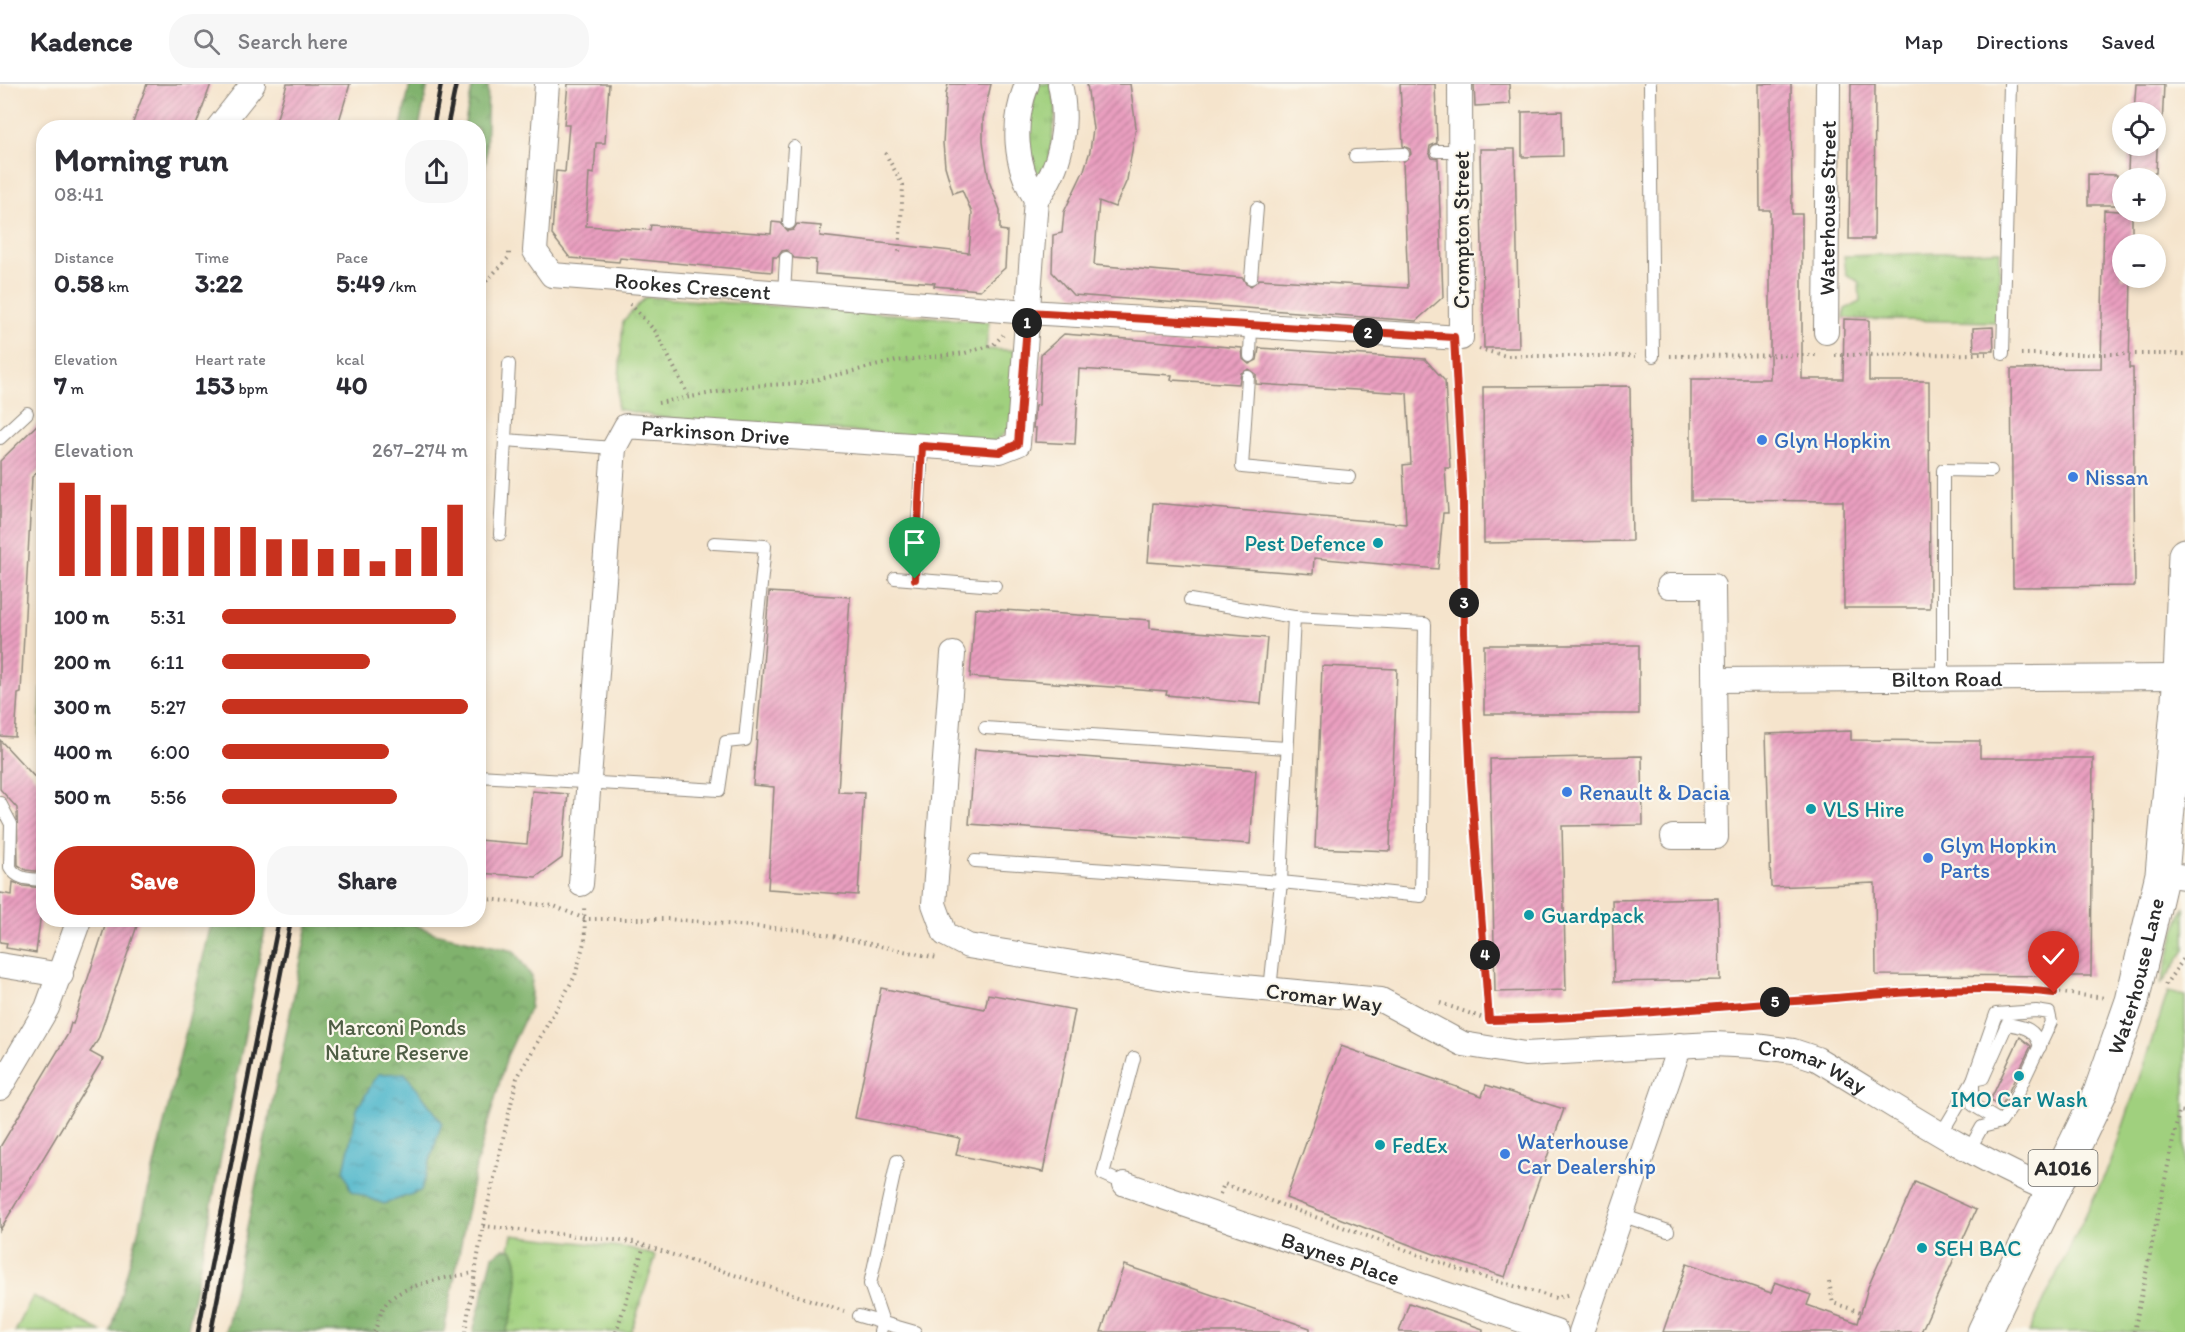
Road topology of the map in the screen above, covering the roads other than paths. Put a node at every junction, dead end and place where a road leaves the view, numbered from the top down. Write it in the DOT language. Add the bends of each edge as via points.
graph roads {
  1 [pos="253,84"];
  2 [pos="547,84"];
  3 [pos="1027,84"];
  4 [pos="1060,84"];
  5 [pos="1460,84"];
  6 [pos="1650,84"];
  7 [pos="1828,84"];
  8 [pos="2010,84"];
  9 [pos="224,120"];
  10 [pos="794,147"];
  11 [pos="1403,154"];
  12 [pos="1355,156"];
  13 [pos="1036,199"];
  14 [pos="1257,208"];
  15 [pos="789,223"];
  16 [pos="786,258"];
  17 [pos="1251,278"];
  18 [pos="784,294"];
  19 [pos="1028,312"];
  20 [pos="1249,320"];
  21 [pos="1826,332"];
  22 [pos="2003,354"];
  23 [pos="1250,356"];
  24 [pos="1653,356"];
  25 [pos="509,364"];
  26 [pos="1248,377"];
  27 [pos="27,413"];
  28 [pos="0,438"];
  29 [pos="505,440"];
  30 [pos="922,446"];
  31 [pos="614,448"];
  32 [pos="1991,471"];
  33 [pos="1349,477"];
  34 [pos="500,534"];
  35 [pos="714,543"];
  36 [pos="2185,555"];
  37 [pos="895,578"];
  38 [pos="915,579"];
  39 [pos="995,586"];
  40 [pos="1669,586"];
  41 [pos="1190,600"];
  42 [pos="1294,617"];
  43 [pos="953,654"];
  44 [pos="2180,677"];
  45 [pos="1943,678"];
  46 [pos="1714,680"];
  47 [pos="985,728"];
  48 [pos="1287,748"];
  49 [pos="486,776"];
  50 [pos="589,782"];
  51 [pos="0,803"];
  52 [pos="1673,837"];
  53 [pos="975,861"];
  54 [pos="2173,875"];
  55 [pos="36,879"];
  56 [pos="1281,882"];
  57 [pos="581,884"];
  58 [pos="77,927"];
  59 [pos="0,965"];
  60 [pos="61,975"];
  61 [pos="1270,990"];
  62 [pos="1680,1045"];
  63 [pos="2040,1047"];
  64 [pos="1134,1058"];
  65 [pos="1973,1080"];
  66 [pos="0,1088"];
  67 [pos="2001,1122"];
  68 [pos="1941,1134"];
  69 [pos="1969,1150"];
  70 [pos="897,1161"];
  71 [pos="1125,1185"];
  72 [pos="2052,1191"];
  73 [pos="1621,1215"];
  74 [pos="1668,1231"];
  75 [pos="859,1316"];
  76 [pos="881,1327"];
  77 [pos="915,1332"];
  78 [pos="1556,1332"];
  79 [pos="1581,1332"];
  80 [pos="1984,1332"];
  1 -- 9 [label="street"];
  2 -- 18 [label="street, Rookes Crescent" via="535,251 552,274"];
  3 -- 13 [label="street" via="1017,126 1018,155 1025,182"];
  4 -- 13 [label="street, Parkinson Drive" via="1064,101 1059,158 1049,183"];
  5 -- 20 [label="street, Crompton Street" via="1449,151 1461,338"];
  6 -- 24 [label="lane"];
  7 -- 21 [label="street, Waterhouse Street"];
  8 -- 22 [label="lane"];
  10 -- 15 [label="lane"];
  11 -- 12 [label="lane"];
  13 -- 19 [label="street, Parkinson Drive"];
  14 -- 17 [label="lane"];
  16 -- 18 [label="lane"];
  18 -- 19 [label="street, Rookes Crescent"];
  19 -- 20 [label="street, Crompton Street"];
  19 -- 30 [label="street, Parkinson Drive" via="1018,444 1000,452"];
  20 -- 23 [label="lane"];
  25 -- 29 [label="lane"];
  26 -- 33 [label="lane" via="1242,467"];
  27 -- 28 [label="lane"];
  29 -- 31 [label="lane"];
  29 -- 34 [label="lane"];
  30 -- 31 [label="street, Parkinson Drive" via="626,426"];
  30 -- 38 [label="lane"];
  31 -- 50 [label="street, Parkinson Drive"];
  32 -- 45 [label="lane" via="1943,470"];
  35 -- 50 [label="lane" via="765,546 745,740 726,742 719,790"];
  36 -- 44 [label="main road, Waterhouse Lane / A1016"];
  37 -- 38 [label="lane"];
  38 -- 39 [label="lane"];
  40 -- 46 [label="street" via="1713,586"];
  41 -- 42 [label="lane"];
  42 -- 48 [label="lane"];
  42 -- 56 [label="lane" via="1425,624 1421,896"];
  43 -- 61 [label="street, Cromar Way" via="934,904 945,934 968,946 1089,968"];
  44 -- 45 [label="street, Bilton Road"];
  44 -- 54 [label="main road, Waterhouse Lane / A1016"];
  45 -- 46 [label="street, Bilton Road"];
  46 -- 52 [label="street" via="1716,837"];
  47 -- 48 [label="lane"];
  48 -- 56 [label="lane"];
  49 -- 50 [label="lane"];
  50 -- 57 [label="street, Parkinson Drive"];
  51 -- 55 [label="lane" via="11,824 10,867 17,876"];
  53 -- 56 [label="lane"];
  54 -- 72 [label="main road, Waterhouse Lane / A1016" via="2100,1093"];
  56 -- 61 [label="lane"];
  58 -- 60 [label="street"];
  59 -- 60 [label="street"];
  60 -- 66 [label="street" via="47,1008"];
  61 -- 62 [label="street, Cromar Way" via="1381,1000 1463,1044 1525,1054"];
  62 -- 68 [label="street, Cromar Way" via="1755,1046 1817,1059"];
  62 -- 73 [label="street"];
  63 -- 65 [label="lane" via="2037,1035 2027,1028 2007,1024 1983,1078"];
  63 -- 65 [label="lane" via="2051,1022 2049,1013 1996,1014"];
  63 -- 67 [label="lane"];
  64 -- 71 [label="lane" via="1103,1174"];
  65 -- 67 [label="lane" via="1973,1105"];
  65 -- 68 [label="lane"];
  67 -- 69 [label="lane" via="1982,1127"];
  68 -- 69 [label="street, Cromar Way"];
  69 -- 72 [label="street, Cromar Way"];
  70 -- 76 [label="lane" via="870,1284"];
  71 -- 78 [label="street, Baynes Place"];
  72 -- 80 [label="main road, Waterhouse Lane / A1016"];
  73 -- 74 [label="lane"];
  73 -- 79 [label="street"];
  75 -- 76 [label="lane"];
  76 -- 77 [label="lane"];
}
